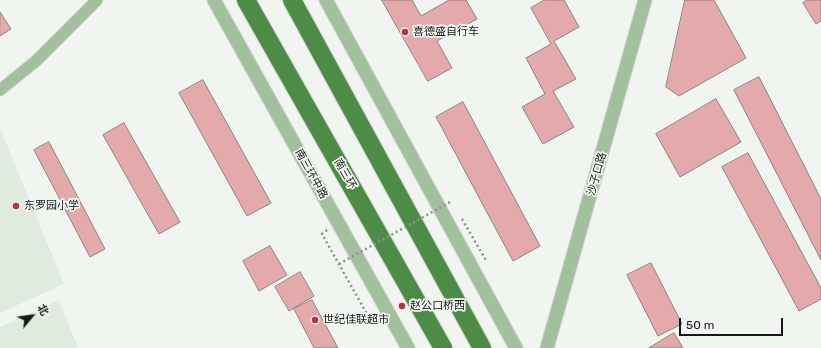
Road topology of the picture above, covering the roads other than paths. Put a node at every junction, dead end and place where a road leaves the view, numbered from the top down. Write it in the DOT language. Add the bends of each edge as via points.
graph roads {
  1 [pos="97,0"];
  2 [pos="214,0"];
  3 [pos="292,0"];
  4 [pos="326,0"];
  5 [pos="645,0"];
  6 [pos="247,2"];
  7 [pos="0,90"];
  8 [pos="408,348"];
  9 [pos="443,348"];
  10 [pos="482,348"];
  11 [pos="516,348"];
  12 [pos="547,348"];
  1 -- 7 [label="street" via="36,61"];
  2 -- 8 [label="street, 南三环中路"];
  3 -- 10 [label="highway"];
  4 -- 11 [label="street"];
  5 -- 12 [label="street, 沙子口路"];
  6 -- 9 [label="highway, 南三环"];
}
